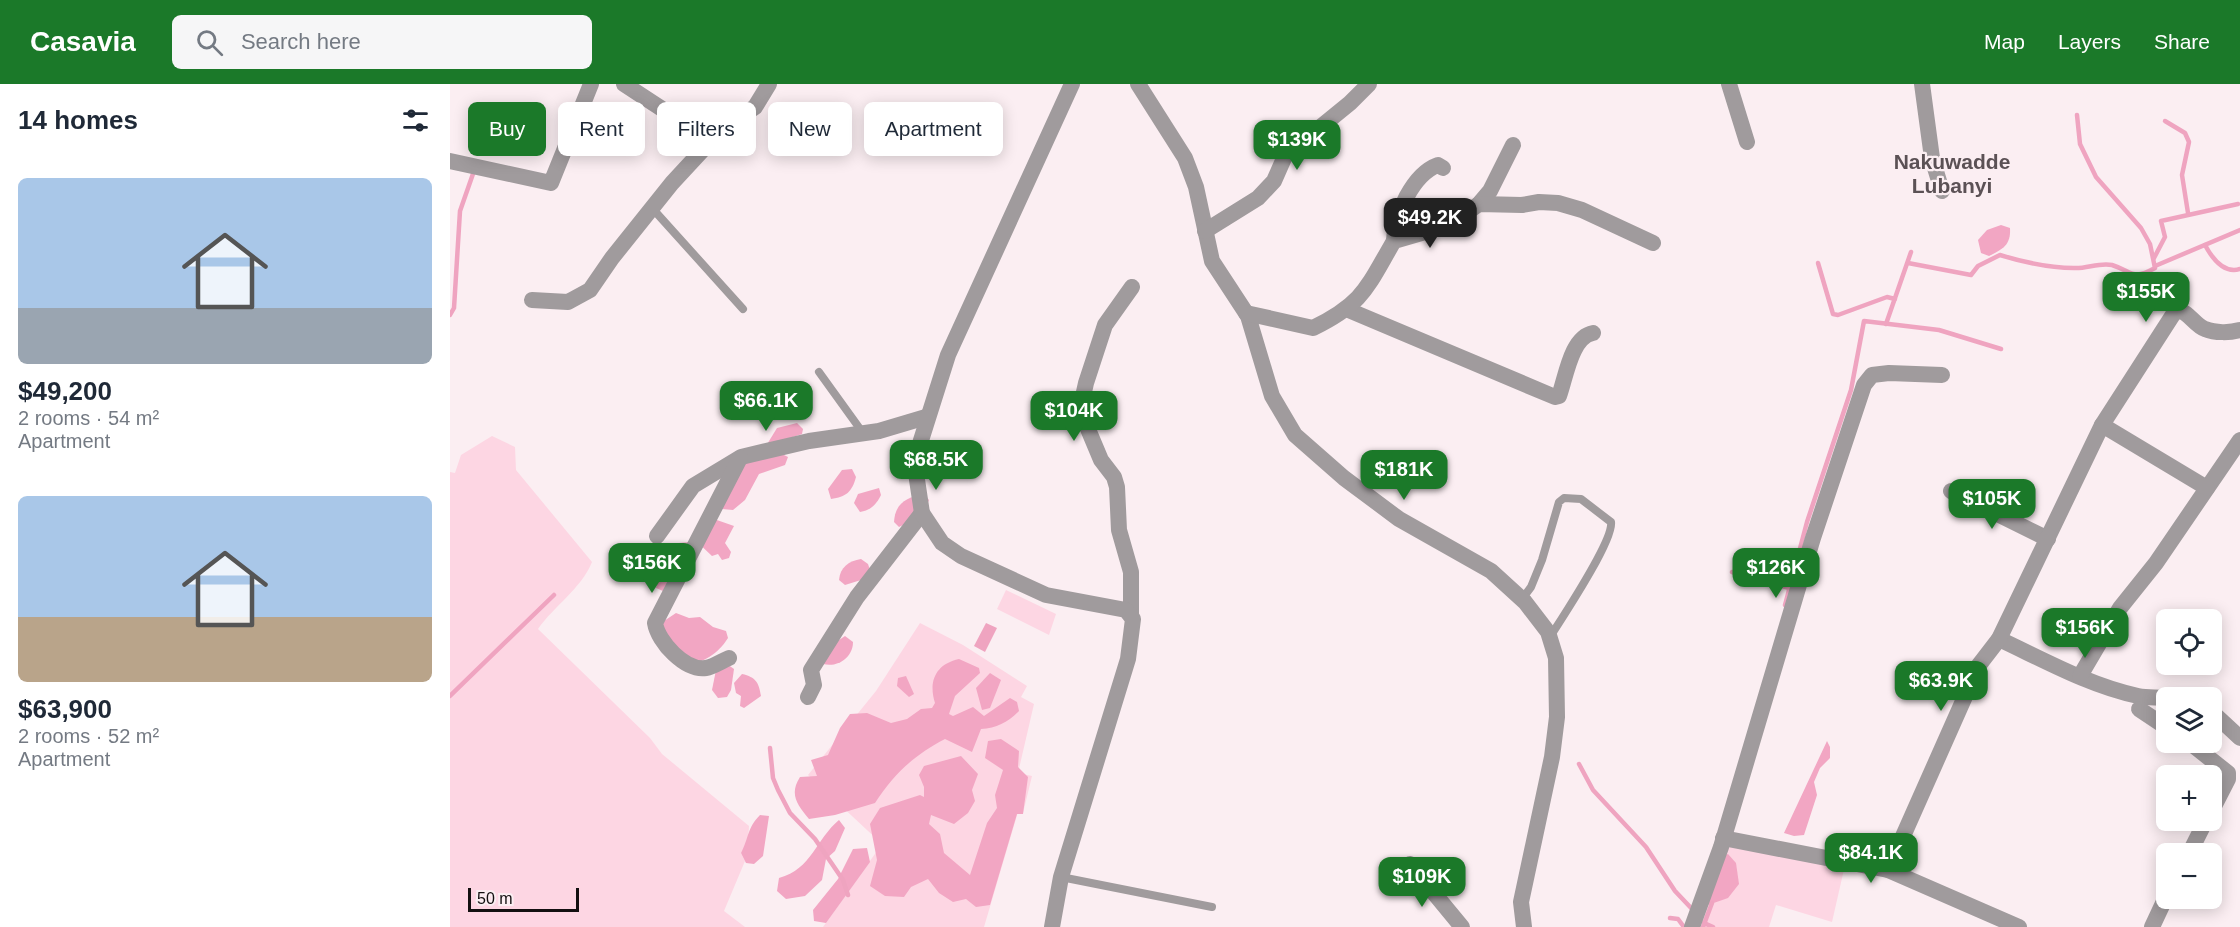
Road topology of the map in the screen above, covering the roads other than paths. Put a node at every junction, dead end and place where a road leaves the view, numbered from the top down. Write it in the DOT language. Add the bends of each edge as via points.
graph roads {
  1 [pos="591,84"];
  2 [pos="624,84"];
  3 [pos="769,84"];
  4 [pos="1072,84"];
  5 [pos="1138,84"];
  6 [pos="1369,84"];
  7 [pos="1729,84"];
  8 [pos="1922,84"];
  9 [pos="756,104"];
  10 [pos="657,106"];
  11 [pos="1747,142"];
  12 [pos="1513,145"];
  13 [pos="698,156"];
  14 [pos="450,161"];
  15 [pos="1443,168"];
  16 [pos="1942,191"];
  17 [pos="1479,204"];
  18 [pos="652,208"];
  19 [pos="1205,231"];
  20 [pos="1394,241"];
  21 [pos="1653,243"];
  22 [pos="1132,287"];
  23 [pos="532,300"];
  24 [pos="743,309"];
  25 [pos="1346,309"];
  26 [pos="1245,313"];
  27 [pos="2240,330"];
  28 [pos="1593,333"];
  29 [pos="819,372"];
  30 [pos="1942,375"];
  31 [pos="926,417"];
  32 [pos="2102,425"];
  33 [pos="863,434"];
  34 [pos="2240,440"];
  35 [pos="741,457"];
  36 [pos="2207,488"];
  37 [pos="1951,491"];
  38 [pos="922,513"];
  39 [pos="657,536"];
  40 [pos="2048,539"];
  41 [pos="1522,599"];
  42 [pos="1131,615"];
  43 [pos="1550,638"];
  44 [pos="2000,639"];
  45 [pos="729,658"];
  46 [pos="2080,676"];
  47 [pos="808,697"];
  48 [pos="2156,702"];
  49 [pos="2139,708"];
  50 [pos="2156,720"];
  51 [pos="2222,721"];
  52 [pos="2240,738"];
  53 [pos="2203,753"];
  54 [pos="2218,765"];
  55 [pos="2222,768"];
  56 [pos="2222,791"];
  57 [pos="1724,838"];
  58 [pos="1410,864"];
  59 [pos="1888,870"];
  60 [pos="1061,878"];
  61 [pos="1212,907"];
  62 [pos="2160,909"];
  63 [pos="1052,927"];
  64 [pos="1462,927"];
  65 [pos="1524,927"];
  66 [pos="1692,927"];
  67 [pos="2019,927"];
  68 [pos="2152,927"];
  1 -- 14 [label="street" via="551,183"];
  2 -- 10 [label="street"];
  3 -- 9 [label="street"];
  4 -- 31 [label="street" via="948,355"];
  5 -- 19 [label="street" via="1185,158"];
  6 -- 19 [label="street" via="1285,156 1274,181 1258,198"];
  7 -- 11 [label="street"];
  8 -- 16 [label="street" via="1932,158"];
  12 -- 17 [label="street" via="1490,191"];
  13 -- 18 [label="street"];
  15 -- 20 [label="street" via="1438,165 1427,169 1401,206 1394,225"];
  17 -- 20 [label="street" via="1449,225"];
  17 -- 21 [label="street" via="1558,203 1600,217"];
  18 -- 23 [label="street" via="590,290 568,302"];
  18 -- 24 [label="lane"];
  19 -- 26 [label="street" via="1212,261"];
  20 -- 25 [label="street" via="1366,290"];
  22 -- 42 [label="street" via="1105,325 1080,410 1117,487 1119,530 1131,572"];
  25 -- 26 [label="street" via="1313,328"];
  25 -- 28 [label="street" via="1555,397 1559,396 1578,341"];
  26 -- 41 [label="street" via="1272,396 1295,435 1399,519 1491,572"];
  27 -- 32 [label="street" via="2231,333 2204,329 2176,310"];
  29 -- 33 [label="lane"];
  30 -- 57 [label="street" via="1872,375 1864,385 1812,538"];
  31 -- 33 [label="street"];
  31 -- 38 [label="street" via="916,460"];
  32 -- 36 [label="street"];
  32 -- 40 [label="street"];
  33 -- 35 [label="street" via="809,441"];
  34 -- 36 [label="street"];
  35 -- 39 [label="street" via="693,486"];
  35 -- 45 [label="street" via="655,623 669,649 691,665 706,668"];
  36 -- 46 [label="street" via="2120,608"];
  37 -- 40 [label="street"];
  38 -- 42 [label="street" via="942,543 988,569 1046,595 1126,610"];
  38 -- 47 [label="street" via="857,597 812,670 814,686"];
  40 -- 44 [label="street"];
  41 -- 43 [label="street"];
  41 -- 43 [label="lane" via="1531,587 1559,502 1564,498 1581,499 1611,522 1600,553"];
  42 -- 60 [label="street" via="1128,659"];
  43 -- 65 [label="street" via="1556,658 1557,717 1521,902"];
  44 -- 46 [label="street"];
  44 -- 59 [label="street" via="1979,665"];
  46 -- 49 [label="street"];
  48 -- 49 [label="street"];
  49 -- 50 [label="street"];
  51 -- 52 [label="street"];
  53 -- 54 [label="street"];
  55 -- 56 [label="street" via="2228,773"];
  57 -- 59 [label="street"];
  57 -- 66 [label="street"];
  58 -- 64 [label="street"];
  59 -- 67 [label="street"];
  60 -- 61 [label="lane"];
  60 -- 63 [label="street"];
  62 -- 68 [label="street"];
}
